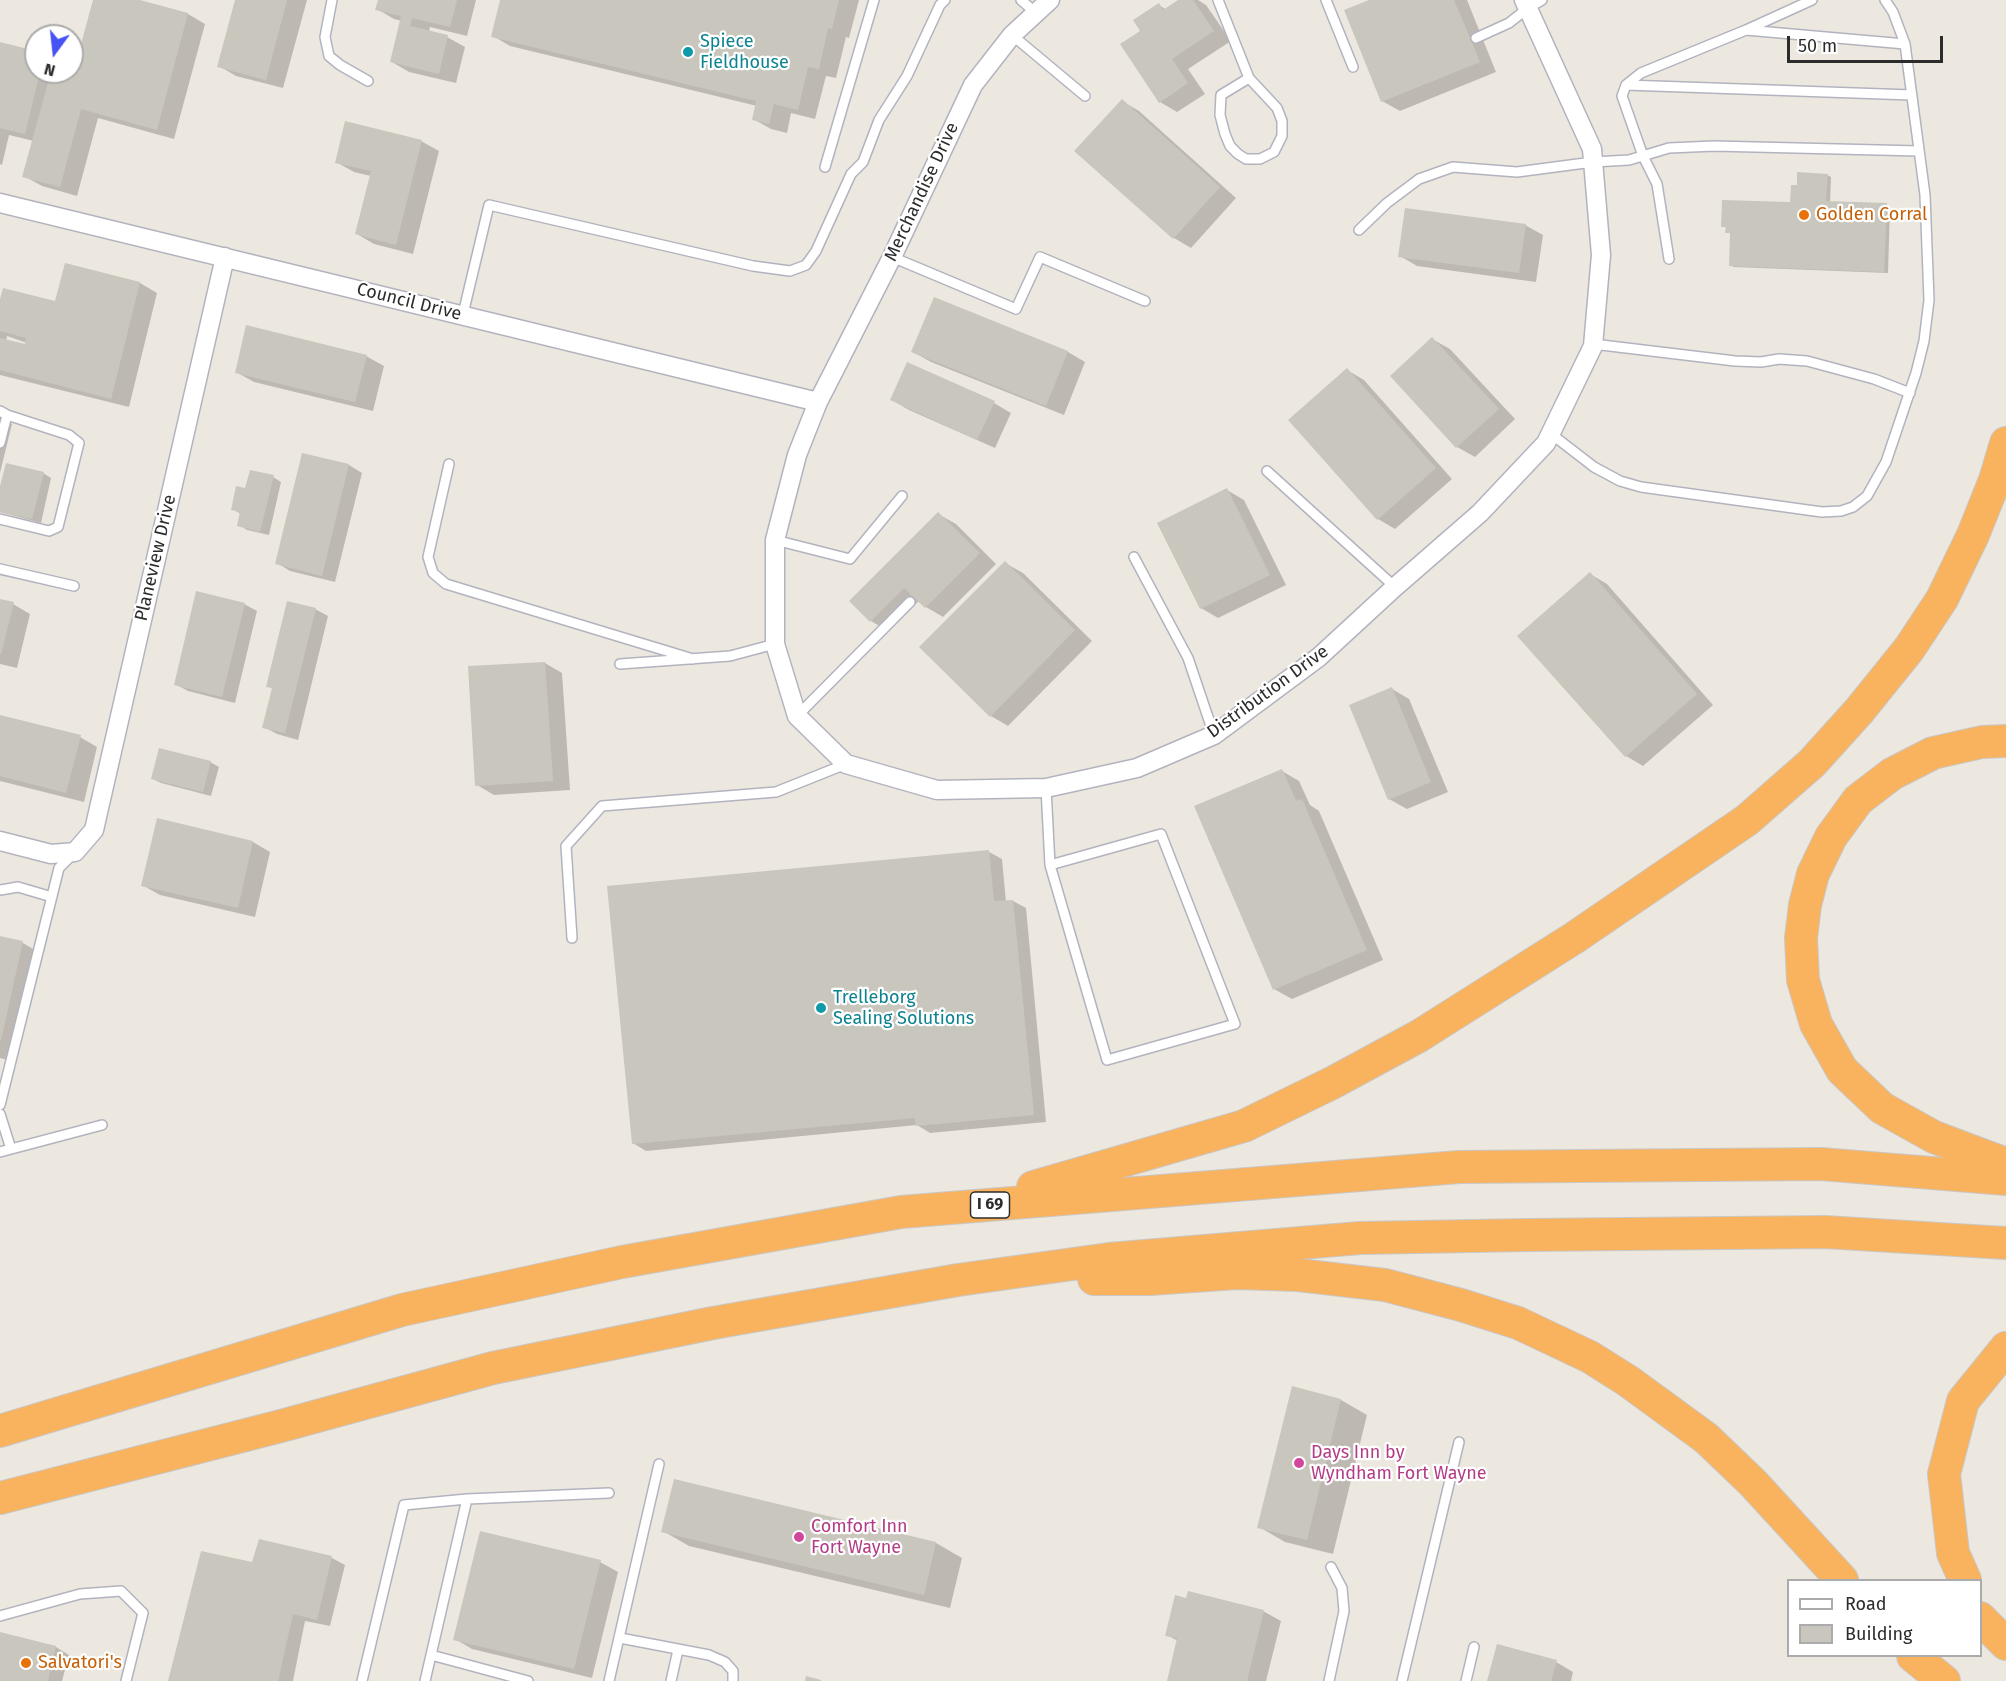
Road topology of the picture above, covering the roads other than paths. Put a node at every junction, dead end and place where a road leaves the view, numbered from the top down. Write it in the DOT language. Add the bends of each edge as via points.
graph roads {
  1 [pos="332,0"];
  2 [pos="874,0"];
  3 [pos="945,0"];
  4 [pos="1021,0"];
  5 [pos="1050,0"];
  6 [pos="1218,0"];
  7 [pos="1326,0"];
  8 [pos="1812,0"];
  9 [pos="1886,0"];
  10 [pos="1531,3"];
  11 [pos="1035,12"];
  12 [pos="1746,30"];
  13 [pos="1012,35"];
  14 [pos="1476,38"];
  15 [pos="1905,44"];
  16 [pos="1353,68"];
  17 [pos="1250,78"];
  18 [pos="368,81"];
  19 [pos="1626,85"];
  20 [pos="1912,95"];
  21 [pos="1085,96"];
  22 [pos="1919,151"];
  23 [pos="1643,156"];
  24 [pos="1593,162"];
  25 [pos="825,167"];
  26 [pos="0,203"];
  27 [pos="1359,230"];
  28 [pos="225,257"];
  29 [pos="892,257"];
  30 [pos="1669,259"];
  31 [pos="1145,301"];
  32 [pos="463,314"];
  33 [pos="1593,344"];
  34 [pos="1910,393"];
  35 [pos="818,402"];
  36 [pos="3,413"];
  37 [pos="1551,434"];
  38 [pos="0,443"];
  39 [pos="2006,443"];
  40 [pos="449,464"];
  41 [pos="1267,471"];
  42 [pos="902,496"];
  43 [pos="0,519"];
  44 [pos="775,540"];
  45 [pos="1134,557"];
  46 [pos="0,569"];
  47 [pos="74,586"];
  48 [pos="1395,587"];
  49 [pos="909,602"];
  50 [pos="775,644"];
  51 [pos="693,659"];
  52 [pos="620,664"];
  53 [pos="797,716"];
  54 [pos="1214,735"];
  55 [pos="2006,741"];
  56 [pos="846,764"];
  57 [pos="1046,788"];
  58 [pos="0,841"];
  59 [pos="75,852"];
  60 [pos="1050,865"];
  61 [pos="0,890"];
  62 [pos="52,897"];
  63 [pos="572,938"];
  64 [pos="0,1105"];
  65 [pos="0,1114"];
  66 [pos="102,1125"];
  67 [pos="11,1149"];
  68 [pos="0,1152"];
  69 [pos="2006,1164"];
  70 [pos="2006,1179"];
  71 [pos="961,1207"];
  72 [pos="2006,1243"];
  73 [pos="958,1280"];
  74 [pos="2006,1348"];
  75 [pos="0,1431"];
  76 [pos="1459,1442"];
  77 [pos="659,1464"];
  78 [pos="609,1493"];
  79 [pos="0,1498"];
  80 [pos="466,1499"];
  81 [pos="1331,1568"];
  82 [pos="1840,1579"];
  83 [pos="1964,1579"];
  84 [pos="0,1616"];
  85 [pos="1982,1620"];
  86 [pos="620,1638"];
  87 [pos="2006,1644"];
  88 [pos="1474,1647"];
  89 [pos="678,1650"];
  90 [pos="431,1655"];
  91 [pos="1913,1657"];
  92 [pos="126,1681"];
  93 [pos="362,1681"];
  94 [pos="426,1681"];
  95 [pos="528,1681"];
  96 [pos="609,1681"];
  97 [pos="671,1681"];
  98 [pos="733,1681"];
  99 [pos="1329,1681"];
  100 [pos="1402,1681"];
  101 [pos="1466,1681"];
  102 [pos="1944,1681"];
  1 -- 18 [label="lane" via="325,37 329,56"];
  2 -- 25 [label="lane"];
  3 -- 32 [label="lane" via="806,265 790,271 753,266 489,205"];
  4 -- 11 [label="lane"];
  5 -- 11 [label="street, Merchandise Drive"];
  6 -- 17 [label="lane"];
  7 -- 16 [label="lane"];
  8 -- 12 [label="lane"];
  9 -- 15 [label="lane"];
  10 -- 14 [label="lane" via="1509,23"];
  10 -- 24 [label="street, Distribution Drive" via="1592,149"];
  11 -- 13 [label="street, Merchandise Drive"];
  12 -- 15 [label="lane"];
  12 -- 19 [label="lane" via="1641,73"];
  13 -- 21 [label="lane"];
  13 -- 29 [label="street, Merchandise Drive" via="974,84"];
  15 -- 20 [label="lane"];
  17 -- 17 [label="lane" via="1221,95 1220,115 1230,146 1246,159 1260,159 1274,152 1282,136 1282,121 1277,108"];
  19 -- 20 [label="lane"];
  19 -- 23 [label="lane" via="1622,96"];
  20 -- 22 [label="lane"];
  22 -- 23 [label="lane" via="1714,146 1668,148"];
  22 -- 34 [label="lane" via="1925,195 1929,300 1924,341"];
  23 -- 24 [label="lane"];
  23 -- 30 [label="lane" via="1657,184"];
  24 -- 27 [label="lane" via="1517,172 1453,167 1419,179"];
  24 -- 33 [label="street, Distribution Drive" via="1601,255"];
  26 -- 28 [label="street, Council Drive"];
  28 -- 32 [label="street, Council Drive"];
  28 -- 59 [label="street, Planeview Drive" via="94,830"];
  29 -- 31 [label="lane" via="1016,309 1040,257"];
  29 -- 35 [label="street, Merchandise Drive"];
  32 -- 35 [label="street, Council Drive"];
  33 -- 34 [label="lane" via="1735,361 1807,361"];
  33 -- 37 [label="street, Distribution Drive"];
  34 -- 37 [label="lane" via="1886,462 1867,496 1854,507 1841,511 1822,512 1641,487 1594,467"];
  35 -- 44 [label="street, Distribution Drive" via="797,455"];
  36 -- 38 [label="lane"];
  36 -- 43 [label="lane" via="69,435 79,443 58,527 49,531"];
  37 -- 48 [label="street, Distribution Drive" via="1480,513"];
  39 -- 71 [label="highway" via="1973,535 1942,598 1909,649 1812,763 1747,820 1574,939 1419,1036 1332,1083 1244,1126"];
  40 -- 51 [label="lane" via="428,557 433,573 446,584"];
  41 -- 48 [label="lane"];
  42 -- 44 [label="lane" via="850,559"];
  44 -- 50 [label="street, Distribution Drive"];
  45 -- 54 [label="lane" via="1188,658"];
  46 -- 47 [label="lane"];
  48 -- 54 [label="street, Distribution Drive" via="1319,657"];
  49 -- 53 [label="lane"];
  50 -- 51 [label="lane" via="730,656"];
  50 -- 53 [label="street, Distribution Drive"];
  51 -- 52 [label="lane"];
  53 -- 56 [label="street, Distribution Drive"];
  54 -- 57 [label="street, Distribution Drive" via="1137,768"];
  55 -- 69 [label="highway" via="1933,753 1892,774 1858,800 1831,837 1813,874 1801,938 1803,980 1816,1023 1842,1070 1882,1108 1934,1137"];
  56 -- 57 [label="street, Distribution Drive" via="936,790"];
  56 -- 63 [label="lane" via="776,792 602,806 566,846"];
  57 -- 60 [label="lane"];
  58 -- 59 [label="street" via="51,854"];
  59 -- 62 [label="lane" via="59,868"];
  60 -- 60 [label="lane" via="1107,1060 1235,1024 1161,834"];
  61 -- 62 [label="lane" via="18,887"];
  62 -- 64 [label="lane"];
  65 -- 67 [label="lane"];
  66 -- 67 [label="lane"];
  67 -- 68 [label="lane"];
  70 -- 71 [label="highway, I 69" via="1821,1164 1460,1167"];
  71 -- 75 [label="highway, I 69" via="900,1212 622,1262 402,1310"];
  72 -- 73 [label="highway" via="1825,1232 1360,1238 1109,1259"];
  73 -- 79 [label="highway" via="713,1323 493,1368"];
  73 -- 82 [label="highway" via="1298,1275 1385,1285 1518,1323 1590,1357 1706,1438 1753,1483"];
  74 -- 83 [label="highway" via="1963,1401 1944,1474 1953,1553"];
  76 -- 100 [label="lane"];
  77 -- 86 [label="lane"];
  78 -- 80 [label="lane"];
  80 -- 90 [label="lane"];
  80 -- 93 [label="lane" via="404,1505"];
  81 -- 99 [label="lane" via="1342,1587 1344,1611"];
  84 -- 92 [label="lane" via="80,1594 121,1591 143,1613"];
  85 -- 87 [label="highway"];
  86 -- 89 [label="lane"];
  86 -- 96 [label="lane"];
  88 -- 101 [label="lane"];
  89 -- 97 [label="lane"];
  89 -- 98 [label="lane" via="725,1662 733,1671"];
  90 -- 94 [label="lane"];
  90 -- 95 [label="lane"];
  91 -- 102 [label="highway"];
}
